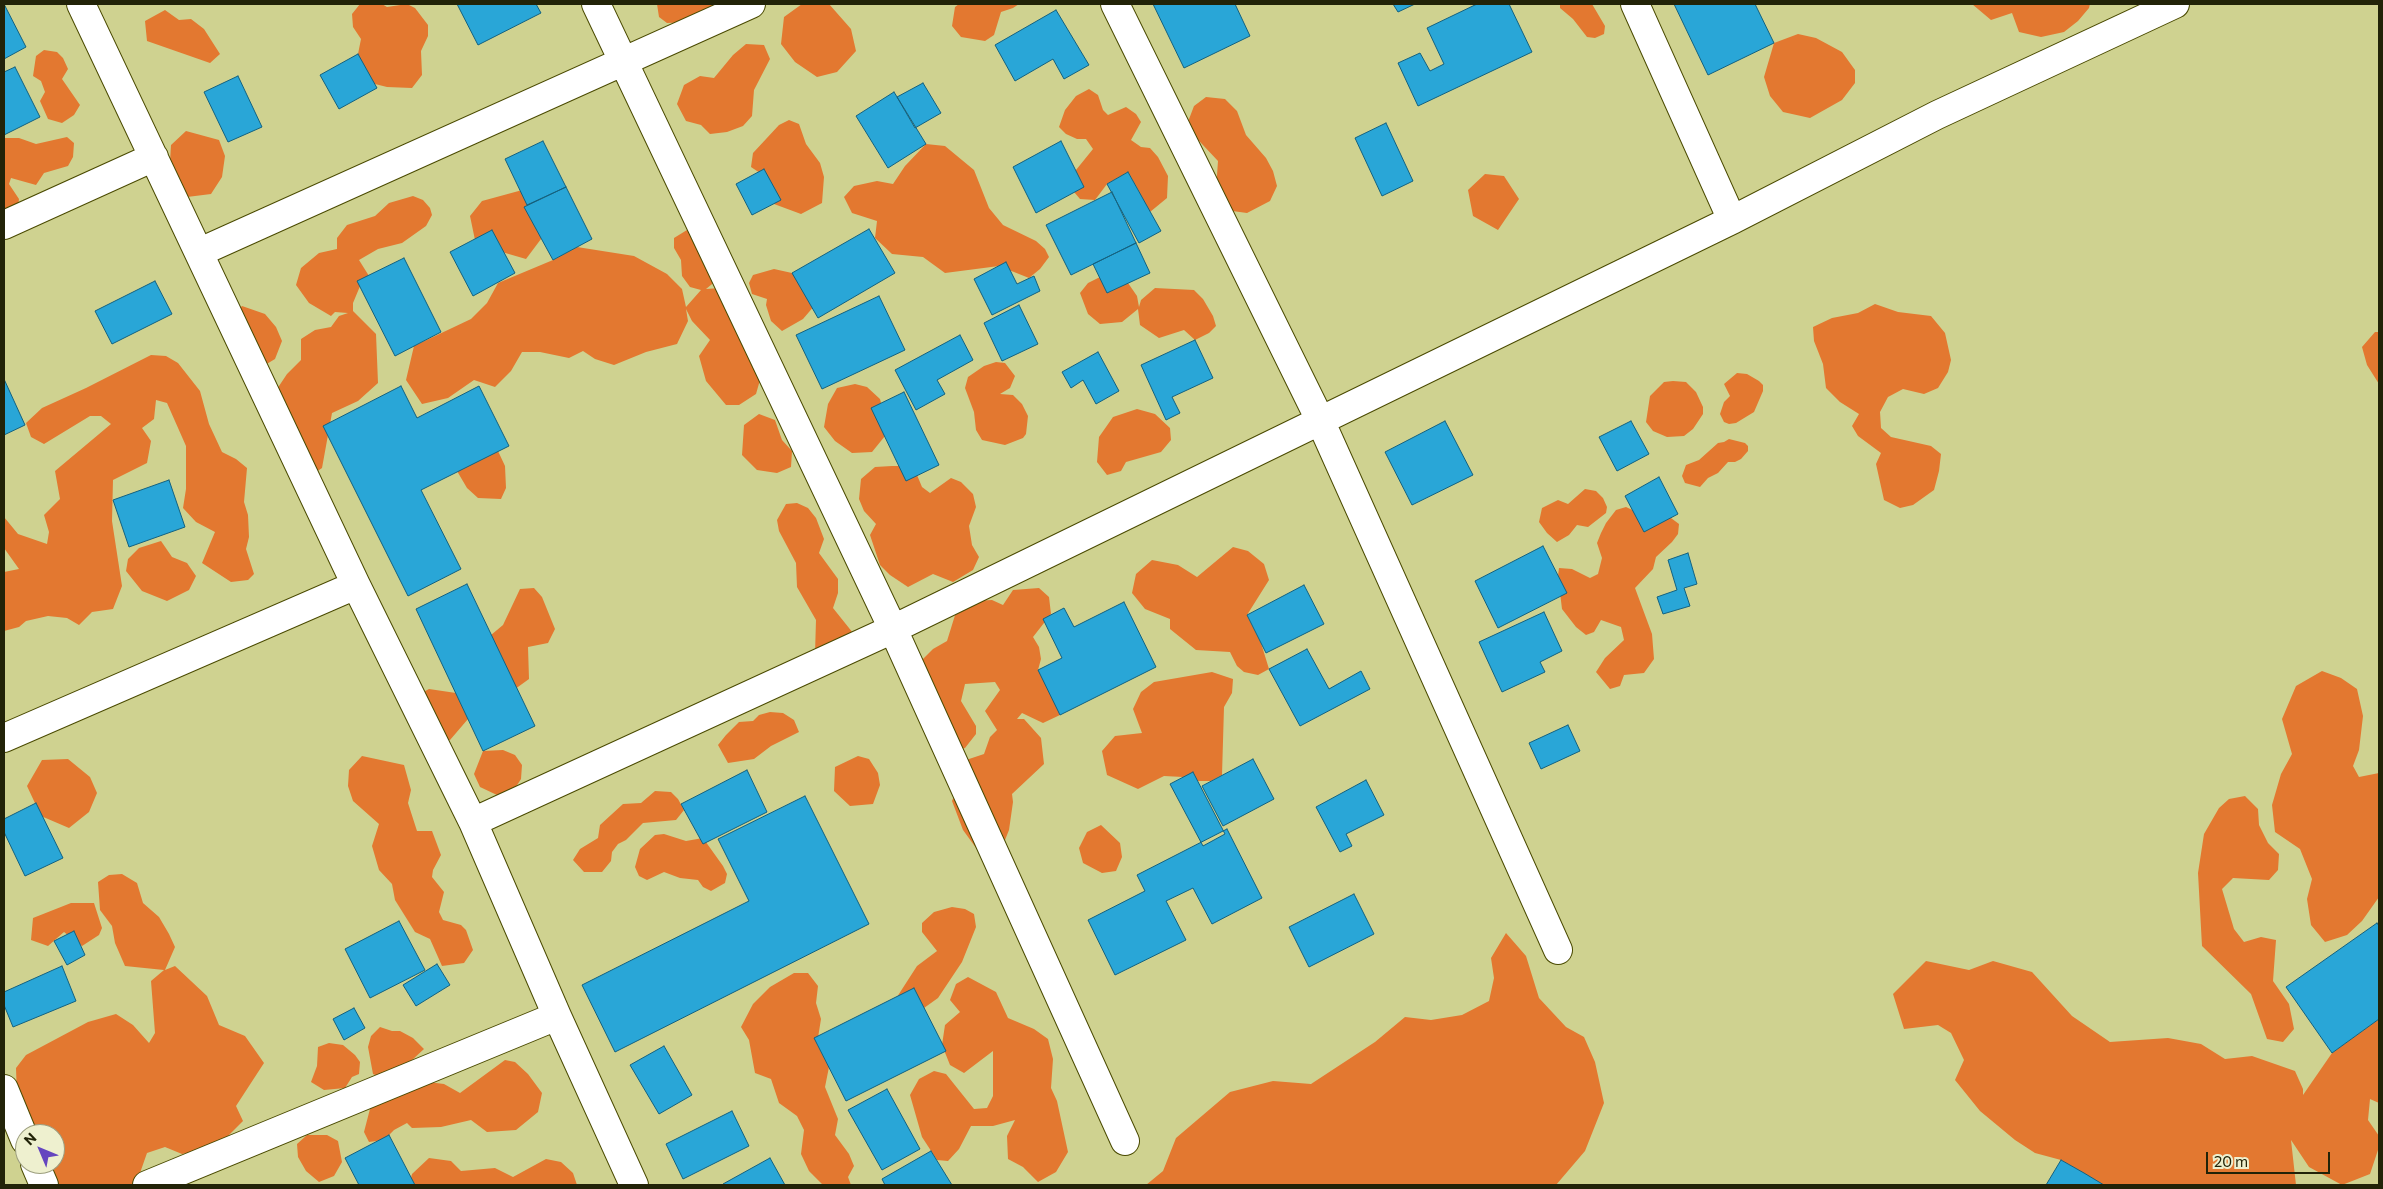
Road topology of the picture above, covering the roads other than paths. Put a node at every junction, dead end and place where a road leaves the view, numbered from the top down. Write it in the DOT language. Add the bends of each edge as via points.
graph roads {
  1 [pos="81,4"];
  2 [pos="596,4"];
  3 [pos="751,4"];
  4 [pos="1115,4"];
  5 [pos="1635,4"];
  6 [pos="2158,7"];
  7 [pos="624,63"];
  8 [pos="154,156"];
  9 [pos="1732,220"];
  10 [pos="4,225"];
  11 [pos="200,252"];
  12 [pos="1320,420"];
  13 [pos="356,585"];
  14 [pos="893,629"];
  15 [pos="4,738"];
  16 [pos="473,822"];
  17 [pos="1558,950"];
  18 [pos="557,1016"];
  19 [pos="4,1089"];
  20 [pos="18,1124"];
  21 [pos="1125,1141"];
  22 [pos="147,1185"];
  23 [pos="634,1185"];
  1 -- 8 [label="street"];
  2 -- 7 [label="street"];
  3 -- 7 [label="street"];
  4 -- 12 [label="street"];
  5 -- 9 [label="street"];
  6 -- 9 [label="street"];
  7 -- 11 [label="street"];
  7 -- 14 [label="street"];
  8 -- 10 [label="street"];
  8 -- 11 [label="street"];
  9 -- 12 [label="street"];
  11 -- 13 [label="street"];
  12 -- 14 [label="street"];
  12 -- 17 [label="street"];
  13 -- 15 [label="street"];
  13 -- 16 [label="street"];
  14 -- 16 [label="street"];
  14 -- 21 [label="street"];
  16 -- 18 [label="street"];
  18 -- 22 [label="street"];
  18 -- 23 [label="street"];
  19 -- 20 [label="street"];
}
